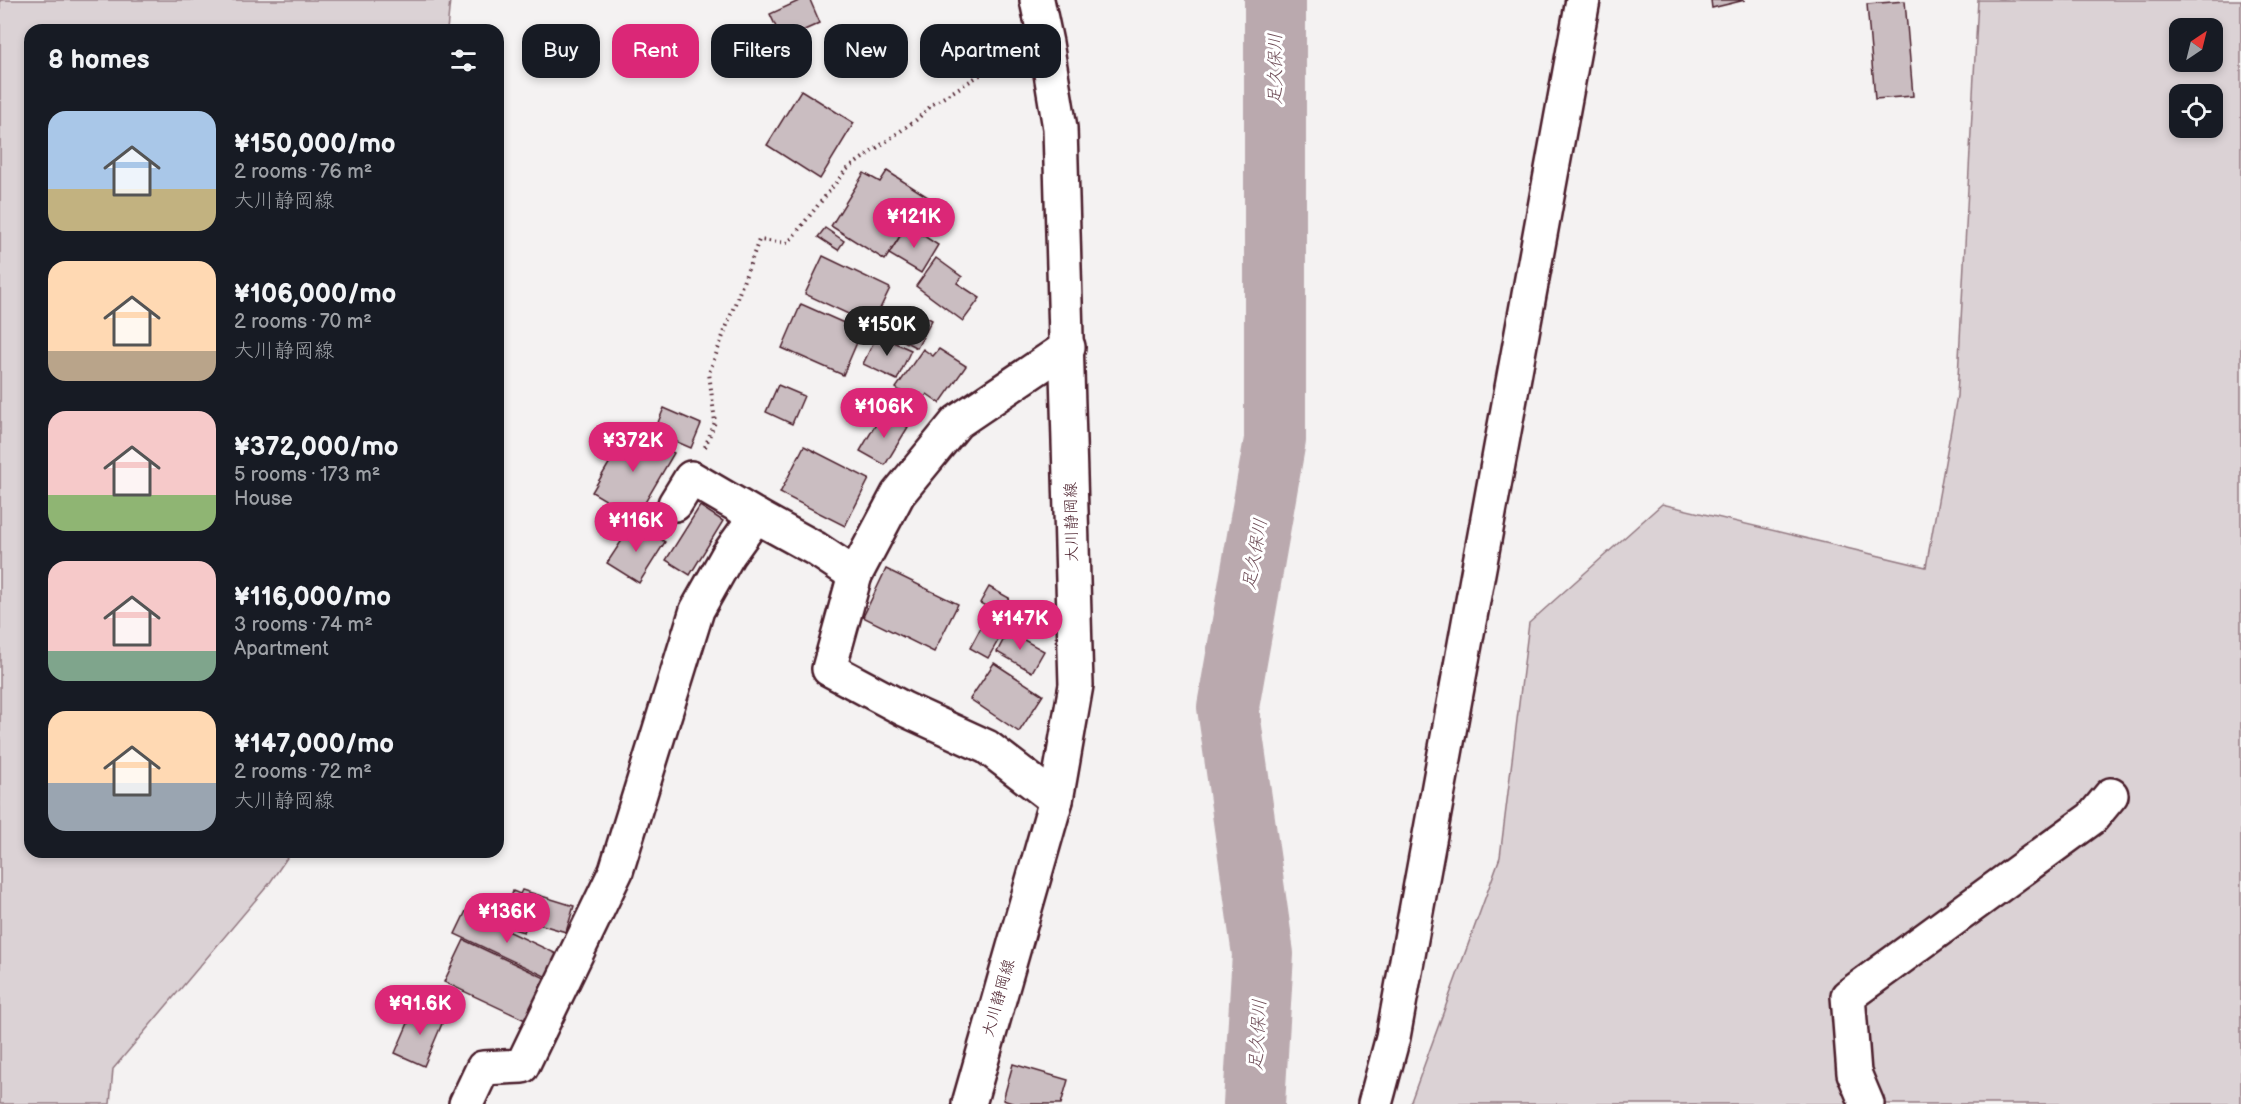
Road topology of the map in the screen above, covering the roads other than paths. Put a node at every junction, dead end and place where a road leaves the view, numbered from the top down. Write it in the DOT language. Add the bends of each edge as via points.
graph roads {
  1 [pos="1036,0"];
  2 [pos="1582,0"];
  3 [pos="1068,347"];
  4 [pos="683,491"];
  5 [pos="756,516"];
  6 [pos="855,575"];
  7 [pos="2111,795"];
  8 [pos="1056,800"];
  9 [pos="466,1104"];
  10 [pos="969,1104"];
  11 [pos="1375,1104"];
  12 [pos="1867,1104"];
  1 -- 3 [label="street, 大川静岡線" via="1060,128"];
  2 -- 11 [label="street" via="1393,1037"];
  3 -- 6 [label="street" via="957,422 898,494"];
  3 -- 8 [label="street, 大川静岡線" via="1076,685"];
  4 -- 5 [label="street"];
  5 -- 6 [label="street"];
  5 -- 9 [label="street" via="697,610 616,871 522,1066 483,1068"];
  6 -- 8 [label="street" via="829,669 904,710 987,747"];
  7 -- 12 [label="street" via="2092,818 1848,996 1854,1073"];
  8 -- 10 [label="street, 大川静岡線"];
}
